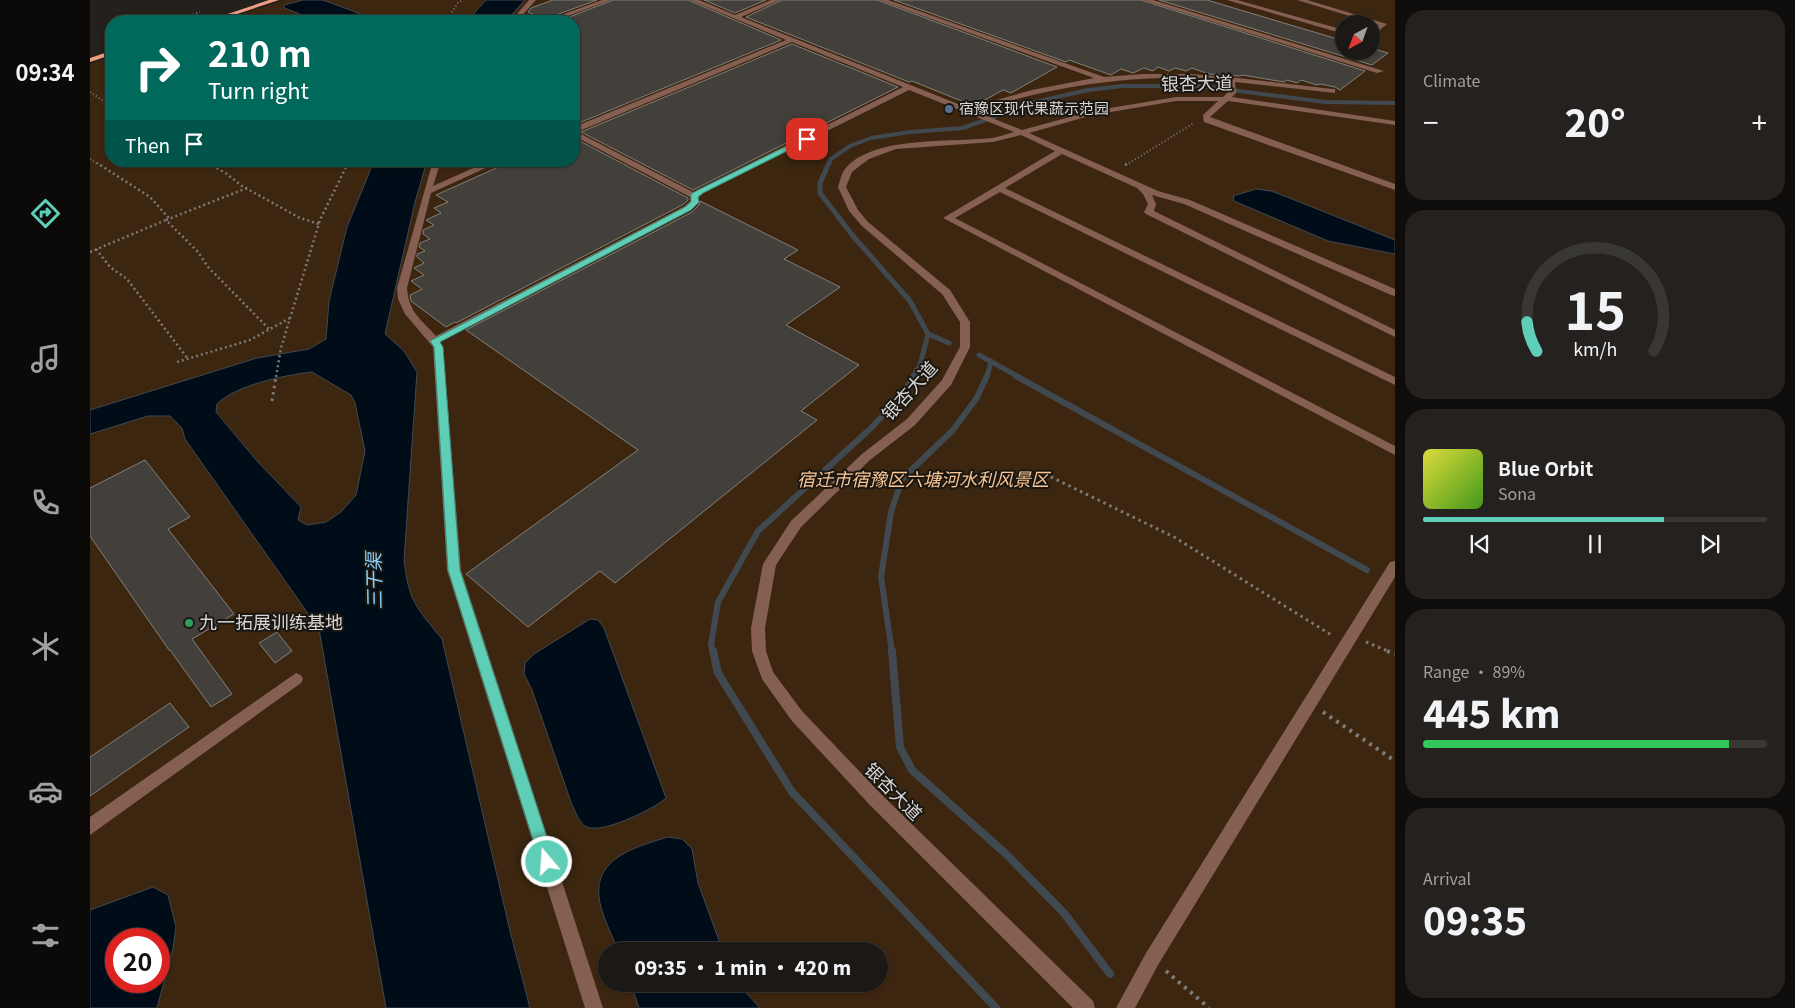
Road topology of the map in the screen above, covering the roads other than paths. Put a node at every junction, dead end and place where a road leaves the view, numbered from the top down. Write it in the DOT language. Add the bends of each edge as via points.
graph roads {
  1 [pos="276,0"];
  2 [pos="533,0"];
  3 [pos="608,0"];
  4 [pos="693,0"];
  5 [pos="777,0"];
  6 [pos="882,0"];
  7 [pos="1146,0"];
  8 [pos="1230,0"];
  9 [pos="1300,0"];
  10 [pos="229,15"];
  11 [pos="519,15"];
  12 [pos="565,15"];
  13 [pos="1352,15"];
  14 [pos="735,17"];
  15 [pos="1335,29"];
  16 [pos="791,40"];
  17 [pos="105,56"];
  18 [pos="90,60"];
  19 [pos="1380,71"];
  20 [pos="1105,80"];
  21 [pos="909,87"];
  22 [pos="1231,89"];
  23 [pos="1332,91"];
  24 [pos="968,111"];
  25 [pos="1395,123"];
  26 [pos="580,128"];
  27 [pos="1017,131"];
  28 [pos="580,134"];
  29 [pos="1062,150"];
  30 [pos="435,167"];
  31 [pos="483,167"];
  32 [pos="1126,178"];
  33 [pos="1395,188"];
  34 [pos="1000,189"];
  35 [pos="427,192"];
  36 [pos="694,196"];
  37 [pos="1395,293"];
  38 [pos="1395,334"];
  39 [pos="435,341"];
  40 [pos="1395,381"];
  41 [pos="1395,452"];
  42 [pos="1395,566"];
  43 [pos="296,679"];
  44 [pos="90,827"];
  45 [pos="594,1008"];
  46 [pos="1086,1008"];
  47 [pos="1125,1008"];
  1 -- 10 [label="main road"];
  2 -- 11 [label="street"];
  3 -- 12 [label="street"];
  4 -- 14 [label="street"];
  5 -- 14 [label="street"];
  6 -- 20 [label="street"];
  7 -- 19 [label="street"];
  8 -- 15 [label="street"];
  9 -- 13 [label="street"];
  14 -- 16 [label="street"];
  16 -- 21 [label="street"];
  16 -- 26 [label="street"];
  17 -- 18 [label="main road"];
  20 -- 22 [label="street" via="1170,76"];
  20 -- 24 [label="street" via="1026,94"];
  21 -- 24 [label="street"];
  21 -- 36 [label="street"];
  22 -- 23 [label="street"];
  22 -- 25 [label="street, 银杏大道"];
  22 -- 27 [label="street, 银杏大道" via="1092,113"];
  22 -- 33 [label="street" via="1207,120"];
  24 -- 27 [label="street"];
  27 -- 29 [label="street"];
  27 -- 46 [label="street, 银杏大道" via="993,140 896,147 866,157 848,171 842,187 854,211 946,292 966,322 965,347 947,382 911,422 866,457 796,524 770,564 758,628 759,651 767,675 797,716 874,798"];
  28 -- 36 [label="street"];
  29 -- 32 [label="street"];
  29 -- 34 [label="street"];
  30 -- 35 [label="street"];
  31 -- 35 [label="street"];
  32 -- 37 [label="street"];
  32 -- 38 [label="street" via="1147,193 1152,204 1149,212"];
  34 -- 40 [label="street"];
  34 -- 41 [label="street" via="948,218"];
  35 -- 39 [label="street" via="402,288 402,301"];
  36 -- 39 [label="street" via="695,202 688,208"];
  39 -- 45 [label="street" via="454,570"];
  42 -- 47 [label="street" via="1152,959"];
  43 -- 44 [label="street"];
}
